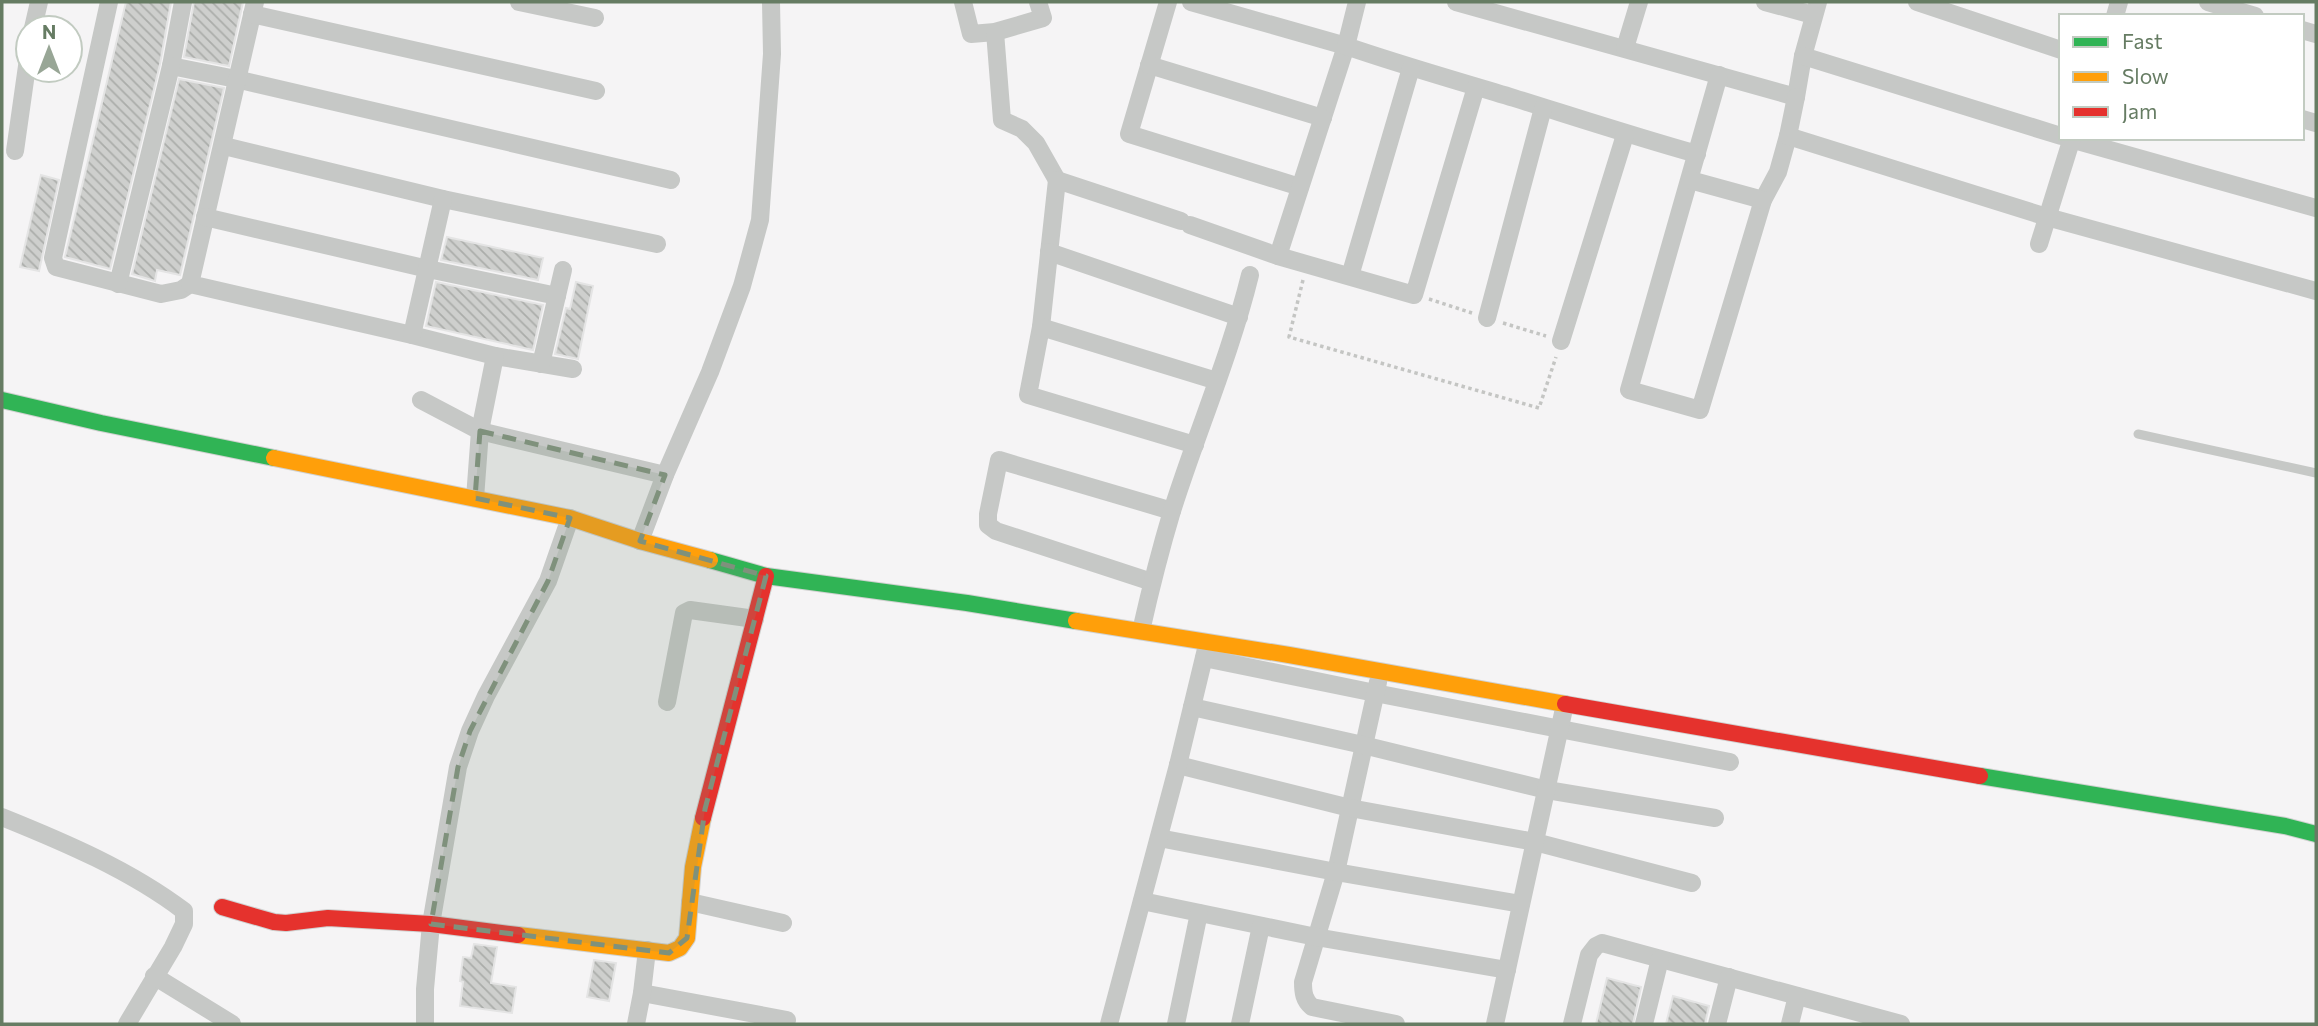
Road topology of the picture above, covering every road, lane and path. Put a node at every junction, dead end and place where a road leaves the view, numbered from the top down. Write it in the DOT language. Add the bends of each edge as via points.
graph roads {
  1 [pos="109,2"];
  2 [pos="183,2"];
  3 [pos="519,2"];
  4 [pos="771,2"];
  5 [pos="963,2"];
  6 [pos="1038,2"];
  7 [pos="1168,2"];
  8 [pos="1191,2"];
  9 [pos="1357,2"];
  10 [pos="1456,2"];
  11 [pos="1639,2"];
  12 [pos="1765,2"];
  13 [pos="1917,2"];
  14 [pos="2208,2"];
  15 [pos="253,8"];
  16 [pos="1815,8"];
  17 [pos="2251,10"];
  18 [pos="595,18"];
  19 [pos="995,32"];
  20 [pos="1346,46"];
  21 [pos="1625,48"];
  22 [pos="2059,49"];
  23 [pos="1803,56"];
  24 [pos="1149,65"];
  25 [pos="172,66"];
  26 [pos="1411,68"];
  27 [pos="1719,75"];
  28 [pos="236,79"];
  29 [pos="24,84"];
  30 [pos="1476,87"];
  31 [pos="596,91"];
  32 [pos="1796,97"];
  33 [pos="1543,107"];
  34 [pos="1323,118"];
  35 [pos="1625,135"];
  36 [pos="1788,135"];
  37 [pos="2059,135"];
  38 [pos="2067,140"];
  39 [pos="2075,140"];
  40 [pos="224,146"];
  41 [pos="15,151"];
  42 [pos="1697,154"];
  43 [pos="671,180"];
  44 [pos="1057,180"];
  45 [pos="1690,180"];
  46 [pos="1300,187"];
  47 [pos="443,199"];
  48 [pos="1763,200"];
  49 [pos="2316,208"];
  50 [pos="205,217"];
  51 [pos="2046,217"];
  52 [pos="657,244"];
  53 [pos="2039,244"];
  54 [pos="1049,253"];
  55 [pos="1278,256"];
  56 [pos="1307,264"];
  57 [pos="428,269"];
  58 [pos="563,271"];
  59 [pos="1250,275"];
  60 [pos="1350,276"];
  61 [pos="118,284"];
  62 [pos="190,284"];
  63 [pos="2316,292"];
  64 [pos="1414,295"];
  65 [pos="557,296"];
  66 [pos="1239,317"];
  67 [pos="1487,318"];
  68 [pos="1041,327"];
  69 [pos="412,335"];
  70 [pos="1561,341"];
  71 [pos="495,356"];
  72 [pos="541,364"];
  73 [pos="573,369"];
  74 [pos="1217,381"];
  75 [pos="2,400"];
  76 [pos="421,400"];
  77 [pos="480,431"];
  78 [pos="2138,434"];
  79 [pos="1195,445"];
  80 [pos="2316,473"];
  81 [pos="665,475"];
  82 [pos="475,498"];
  83 [pos="1172,512"];
  84 [pos="570,518"];
  85 [pos="640,541"];
  86 [pos="766,576"];
  87 [pos="1152,582"];
  88 [pos="755,619"];
  89 [pos="1141,631"];
  90 [pos="1206,650"];
  91 [pos="1380,671"];
  92 [pos="1375,693"];
  93 [pos="667,702"];
  94 [pos="1565,704"];
  95 [pos="1192,707"];
  96 [pos="1559,730"];
  97 [pos="1363,744"];
  98 [pos="1730,762"];
  99 [pos="1178,765"];
  100 [pos="1547,790"];
  101 [pos="1350,808"];
  102 [pos="2,817"];
  103 [pos="1714,818"];
  104 [pos="2316,834"];
  105 [pos="1159,838"];
  106 [pos="1535,842"];
  107 [pos="1336,872"];
  108 [pos="1692,883"];
  109 [pos="1142,901"];
  110 [pos="690,902"];
  111 [pos="1521,904"];
  112 [pos="222,906"];
  113 [pos="1199,913"];
  114 [pos="783,923"];
  115 [pos="431,924"];
  116 [pos="1261,926"];
  117 [pos="1316,937"];
  118 [pos="647,950"];
  119 [pos="1660,959"];
  120 [pos="1507,970"];
  121 [pos="154,976"];
  122 [pos="1729,977"];
  123 [pos="642,993"];
  124 [pos="1797,996"];
  125 [pos="1310,1016"];
  126 [pos="1862,1019"];
  127 [pos="787,1020"];
  128 [pos="1376,1022"];
  129 [pos="127,1024"];
  130 [pos="232,1024"];
  131 [pos="425,1024"];
  132 [pos="636,1024"];
  133 [pos="1109,1024"];
  134 [pos="1176,1024"];
  135 [pos="1240,1024"];
  136 [pos="1396,1024"];
  137 [pos="1494,1024"];
  138 [pos="1572,1024"];
  139 [pos="1644,1024"];
  140 [pos="1717,1024"];
  141 [pos="1790,1024"];
  142 [pos="1901,1024"];
  1 -- 61 [label="street" via="53,258 56,267"];
  2 -- 25 [label="street"];
  3 -- 18 [label="street"];
  4 -- 81 [label="street" via="772,54 760,220 710,372"];
  5 -- 19 [label="street" via="971,34"];
  6 -- 19 [label="street" via="1042,18"];
  7 -- 24 [label="street"];
  8 -- 20 [label="street"];
  9 -- 20 [label="street"];
  10 -- 21 [label="street"];
  11 -- 21 [label="street"];
  12 -- 16 [label="street"];
  13 -- 22 [label="street"];
  14 -- 17 [label="street"];
  15 -- 28 [label="street"];
  15 -- 31 [label="street"];
  16 -- 23 [label="street"];
  19 -- 44 [label="street" via="1002,120 1022,129 1036,143"];
  20 -- 26 [label="street"];
  20 -- 34 [label="street"];
  21 -- 27 [label="street"];
  23 -- 32 [label="street"];
  23 -- 37 [label="street"];
  24 -- 34 [label="street"];
  24 -- 46 [label="street" via="1129,134"];
  25 -- 28 [label="street"];
  25 -- 61 [label="street"];
  26 -- 30 [label="street"];
  26 -- 60 [label="street"];
  27 -- 32 [label="street"];
  27 -- 42 [label="street"];
  28 -- 40 [label="street"];
  28 -- 43 [label="street"];
  29 -- 41 [label="street"];
  30 -- 33 [label="street"];
  30 -- 64 [label="street"];
  32 -- 36 [label="street"];
  33 -- 35 [label="street"];
  33 -- 67 [label="street"];
  34 -- 46 [label="street"];
  35 -- 42 [label="street"];
  35 -- 70 [label="street"];
  36 -- 48 [label="street" via="1778,172"];
  36 -- 51 [label="street"];
  38 -- 51 [label="street"];
  39 -- 49 [label="street"];
  40 -- 47 [label="street"];
  40 -- 50 [label="street"];
  42 -- 45 [label="street"];
  44 -- 54 [label="street"];
  44 -- 55 [label="street"];
  45 -- 48 [label="street"];
  45 -- 48 [label="street" via="1629,390 1700,410"];
  46 -- 55 [label="street"];
  47 -- 52 [label="street"];
  47 -- 57 [label="street"];
  50 -- 57 [label="street"];
  50 -- 62 [label="street"];
  51 -- 53 [label="street"];
  51 -- 63 [label="street"];
  54 -- 66 [label="street"];
  54 -- 68 [label="street"];
  55 -- 56 [label="street"];
  56 -- 60 [label="street"];
  56 -- 70 [label="path" via="1289,337 1539,408"];
  57 -- 65 [label="street"];
  57 -- 69 [label="street"];
  58 -- 65 [label="street"];
  59 -- 66 [label="street"];
  60 -- 64 [label="street"];
  61 -- 62 [label="street" via="161,294"];
  62 -- 69 [label="street"];
  64 -- 67 [label="path"];
  65 -- 72 [label="street"];
  66 -- 74 [label="street"];
  67 -- 70 [label="path"];
  68 -- 74 [label="street"];
  68 -- 79 [label="street" via="1028,394"];
  69 -- 71 [label="street"];
  71 -- 72 [label="street"];
  71 -- 77 [label="street"];
  72 -- 73 [label="street"];
  74 -- 79 [label="street"];
  75 -- 82 [label="street"];
  76 -- 77 [label="street"];
  77 -- 81 [label="street"];
  77 -- 82 [label="street"];
  78 -- 80 [label="lane"];
  79 -- 83 [label="street"];
  81 -- 85 [label="street"];
  82 -- 84 [label="street"];
  83 -- 87 [label="street"];
  83 -- 87 [label="street" via="999,460 988,525"];
  84 -- 85 [label="street"];
  84 -- 115 [label="street" via="548,581 470,731 458,767"];
  85 -- 86 [label="street"];
  86 -- 88 [label="street"];
  86 -- 89 [label="street"];
  87 -- 89 [label="street"];
  88 -- 93 [label="street" via="684,612"];
  88 -- 110 [label="street" via="705,809"];
  89 -- 90 [label="street"];
  90 -- 91 [label="street"];
  90 -- 92 [label="street"];
  90 -- 95 [label="street"];
  91 -- 92 [label="street"];
  91 -- 94 [label="street"];
  92 -- 96 [label="street"];
  92 -- 97 [label="street"];
  94 -- 96 [label="street"];
  94 -- 104 [label="street"];
  95 -- 97 [label="street"];
  95 -- 99 [label="street"];
  96 -- 98 [label="street"];
  96 -- 100 [label="street"];
  97 -- 100 [label="street"];
  97 -- 101 [label="street"];
  99 -- 101 [label="street"];
  99 -- 105 [label="street"];
  100 -- 103 [label="street"];
  100 -- 106 [label="street"];
  101 -- 106 [label="street"];
  101 -- 107 [label="street"];
  102 -- 121 [label="street" via="122,872 184,911 184,924"];
  105 -- 107 [label="street"];
  105 -- 109 [label="street"];
  106 -- 108 [label="street"];
  106 -- 111 [label="street"];
  107 -- 111 [label="street"];
  107 -- 117 [label="street"];
  109 -- 113 [label="street"];
  109 -- 133 [label="street"];
  110 -- 114 [label="street"];
  110 -- 118 [label="street" via="687,937 680,948 669,953"];
  111 -- 120 [label="street"];
  112 -- 115 [label="street" via="280,923 328,918"];
  113 -- 116 [label="street"];
  113 -- 134 [label="street"];
  115 -- 118 [label="street"];
  115 -- 131 [label="street"];
  116 -- 117 [label="street"];
  116 -- 135 [label="street"];
  117 -- 120 [label="street"];
  117 -- 125 [label="street" via="1303,982"];
  118 -- 123 [label="street"];
  119 -- 122 [label="street"];
  119 -- 138 [label="street" via="1602,943 1596,946"];
  119 -- 139 [label="street"];
  120 -- 137 [label="street"];
  121 -- 129 [label="street"];
  121 -- 130 [label="street"];
  122 -- 124 [label="street"];
  122 -- 140 [label="street"];
  123 -- 127 [label="street"];
  123 -- 132 [label="street"];
  124 -- 126 [label="street"];
  124 -- 141 [label="street"];
  125 -- 128 [label="street"];
  126 -- 142 [label="street"];
  128 -- 136 [label="street"];
}
